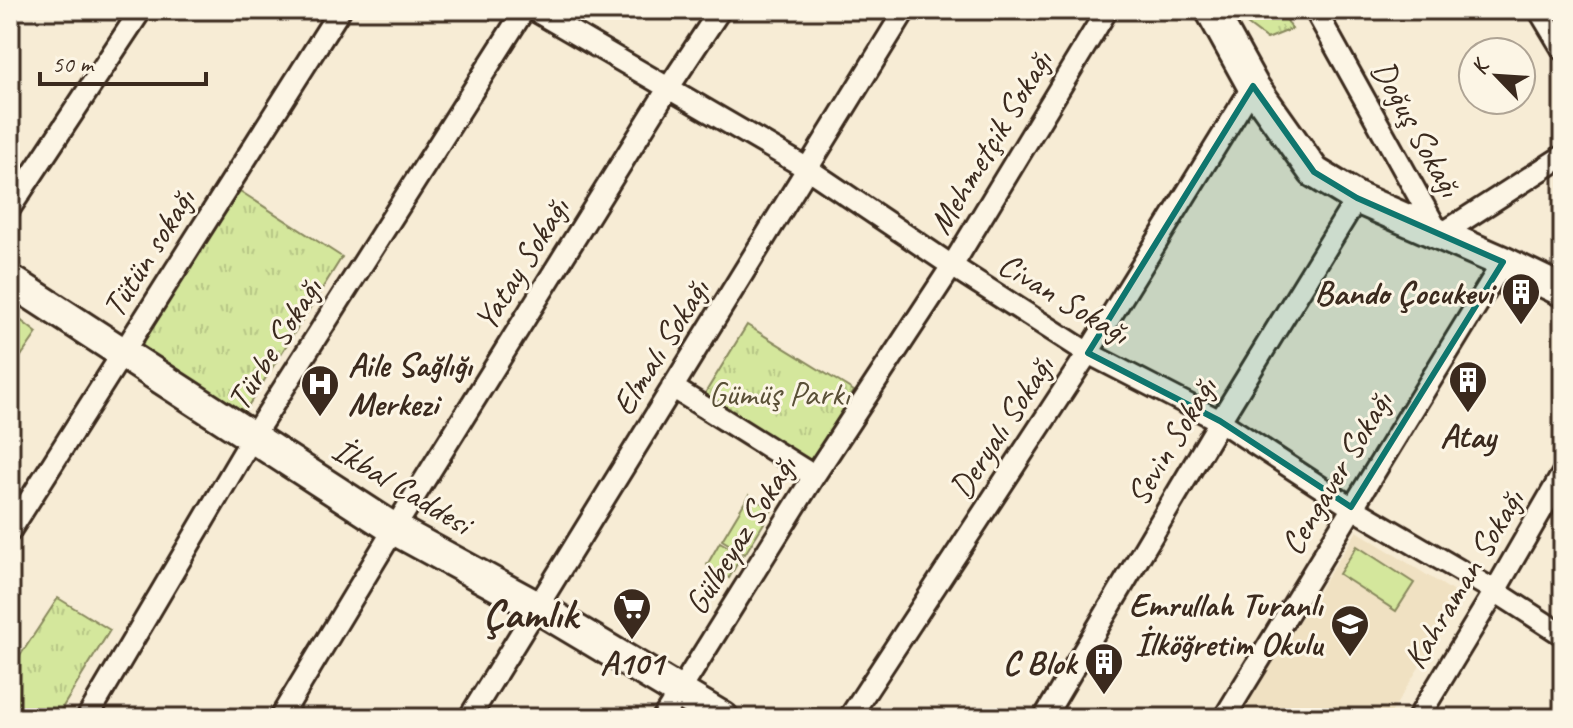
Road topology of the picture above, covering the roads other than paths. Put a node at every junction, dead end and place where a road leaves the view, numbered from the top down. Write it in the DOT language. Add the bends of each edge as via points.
graph roads {
  1 [pos="141,10"];
  2 [pos="340,10"];
  3 [pos="524,10"];
  4 [pos="534,10"];
  5 [pos="720,10"];
  6 [pos="905,10"];
  7 [pos="1107,10"];
  8 [pos="1211,10"];
  9 [pos="1315,10"];
  10 [pos="1539,10"];
  11 [pos="1563,50"];
  12 [pos="1253,86"];
  13 [pos="669,87"];
  14 [pos="1563,156"];
  15 [pos="808,169"];
  16 [pos="1357,198"];
  17 [pos="10,208"];
  18 [pos="1440,235"];
  19 [pos="1503,262"];
  20 [pos="952,266"];
  21 [pos="10,280"];
  22 [pos="1563,291"];
  23 [pos="123,353"];
  24 [pos="1088,353"];
  25 [pos="672,387"];
  26 [pos="1220,421"];
  27 [pos="252,438"];
  28 [pos="1563,473"];
  29 [pos="814,476"];
  30 [pos="1351,507"];
  31 [pos="394,529"];
  32 [pos="10,531"];
  33 [pos="1495,591"];
  34 [pos="537,607"];
  35 [pos="1563,635"];
  36 [pos="679,692"];
  37 [pos="87,718"];
  38 [pos="280,718"];
  39 [pos="469,718"];
  40 [pos="663,718"];
  41 [pos="723,718"];
  42 [pos="849,718"];
  43 [pos="1044,718"];
  44 [pos="1224,718"];
  45 [pos="1418,718"];
  1 -- 17 [label="street"];
  2 -- 23 [label="street, Tütün sokağı"];
  3 -- 27 [label="street, Türbe Sokağı"];
  4 -- 13 [label="street, Civan Sokağı"];
  5 -- 13 [label="street, Yatay Sokağı"];
  6 -- 15 [label="street, Elmalı Sokağı"];
  7 -- 20 [label="street, Mehmetçik Sokağı"];
  8 -- 12 [label="main road"];
  9 -- 18 [label="street, Doğuş Sokağı"];
  10 -- 11 [label="street"];
  12 -- 16 [label="main road" via="1314,172"];
  12 -- 24 [label="street, Deryalı Sokağı"];
  13 -- 15 [label="street, Civan Sokağı"];
  13 -- 31 [label="street, Yatay Sokağı"];
  14 -- 18 [label="street"];
  15 -- 20 [label="street, Civan Sokağı"];
  15 -- 25 [label="street, Elmalı Sokağı"];
  16 -- 18 [label="main road"];
  16 -- 26 [label="street, Sevin Sokağı"];
  18 -- 19 [label="main road"];
  19 -- 22 [label="main road"];
  19 -- 30 [label="street, Cengaver Sokağı"];
  20 -- 24 [label="street, Civan Sokağı"];
  20 -- 29 [label="street, Gülbeyaz Sokağı"];
  21 -- 23 [label="main road, İkbal Caddesi"];
  23 -- 27 [label="main road, İkbal Caddesi"];
  23 -- 32 [label="street, Tütün sokağı"];
  24 -- 26 [label="street, Civan Sokağı"];
  24 -- 42 [label="street, Deryalı Sokağı"];
  25 -- 29 [label="street"];
  25 -- 34 [label="street, Elmalı Sokağı"];
  26 -- 30 [label="street, Civan Sokağı"];
  26 -- 43 [label="street, Sevin Sokağı"];
  27 -- 31 [label="main road, İkbal Caddesi"];
  27 -- 37 [label="street, Türbe Sokağı"];
  28 -- 33 [label="street, Kahraman Sokağı"];
  29 -- 36 [label="street, Gülbeyaz Sokağı"];
  30 -- 33 [label="street, Civan Sokağı"];
  30 -- 44 [label="street, Cengaver Sokağı"];
  31 -- 34 [label="main road, İkbal Caddesi"];
  31 -- 38 [label="street, Yatay Sokağı"];
  33 -- 35 [label="street, Civan Sokağı"];
  33 -- 45 [label="street, Kahraman Sokağı"];
  34 -- 36 [label="main road, İkbal Caddesi"];
  34 -- 39 [label="street, Elmalı Sokağı"];
  36 -- 40 [label="street, Gülbeyaz Sokağı"];
  36 -- 41 [label="main road, İkbal Caddesi"];
}
